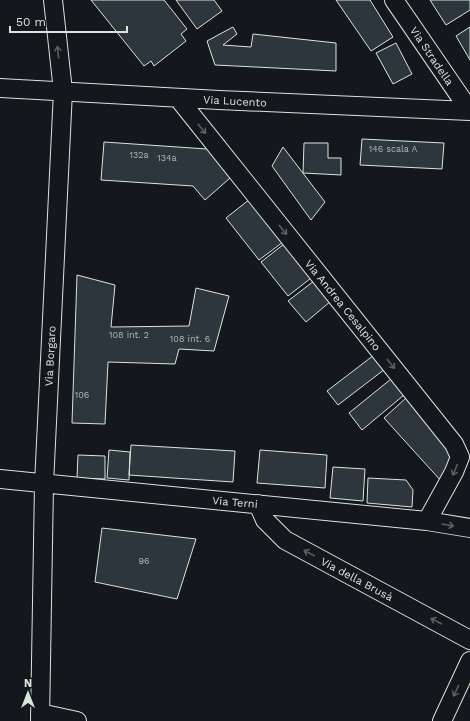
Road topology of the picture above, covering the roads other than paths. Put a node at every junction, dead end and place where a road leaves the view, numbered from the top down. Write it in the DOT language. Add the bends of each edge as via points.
graph roads {
  1 [pos="53,0"];
  2 [pos="394,0"];
  3 [pos="0,88"];
  4 [pos="62,91"];
  5 [pos="178,98"];
  6 [pos="470,111"];
  7 [pos="0,479"];
  8 [pos="44,484"];
  9 [pos="258,504"];
  10 [pos="426,521"];
  11 [pos="470,528"];
  12 [pos="470,640"];
  13 [pos="470,661"];
  14 [pos="40,717"];
  15 [pos="77,721"];
  16 [pos="442,721"];
  4 -- 1 [label="street, Via Borgaro, one-way"];
  2 -- 6 [label="street, Via Stradella"];
  3 -- 4 [label="street, Via Lucento"];
  4 -- 5 [label="street, Via Lucento"];
  4 -- 8 [label="street, Via Borgaro"];
  5 -- 6 [label="street, Via Lucento"];
  5 -- 10 [label="street, Via Andrea Cesalpino, one-way" via="454,444 460,458"];
  7 -- 8 [label="street, Via Terni"];
  8 -- 9 [label="street, Via Terni"];
  8 -- 14 [label="street, Via Borgaro"];
  9 -- 10 [label="street, Via Terni"];
  12 -- 9 [label="street, Via della Brusà, one-way" via="285,540 265,520"];
  10 -- 11 [label="street, Via Terni, one-way"];
  13 -- 16 [label="street, one-way"];
  14 -- 15 [label="street, Via Borgaro"];
}
